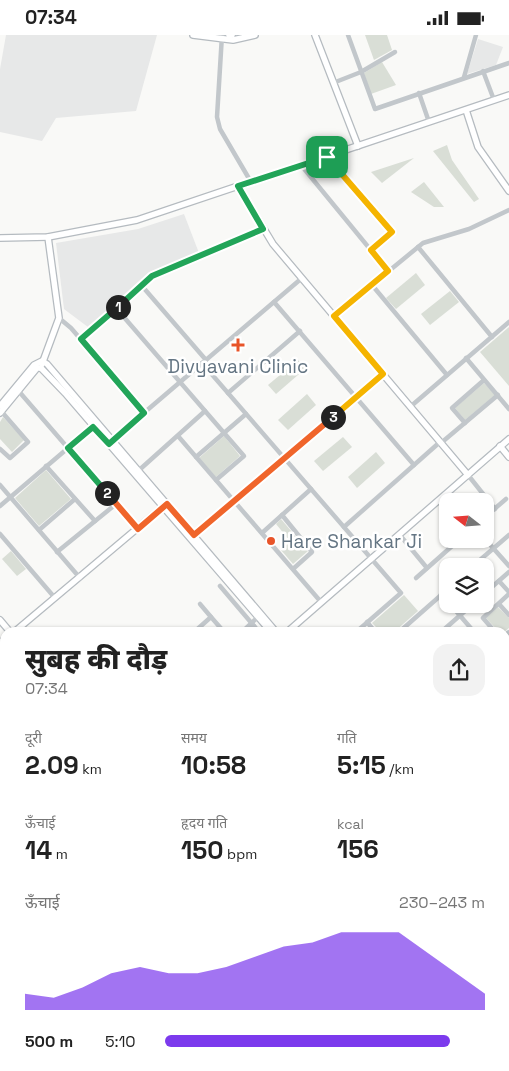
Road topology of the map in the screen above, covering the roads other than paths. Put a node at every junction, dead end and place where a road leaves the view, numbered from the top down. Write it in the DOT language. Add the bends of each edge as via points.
graph roads {
  1 [pos="194,35"];
  2 [pos="255,35"];
  3 [pos="316,35"];
  4 [pos="348,35"];
  5 [pos="476,35"];
  6 [pos="202,36"];
  7 [pos="222,37"];
  8 [pos="395,52"];
  9 [pos="509,63"];
  10 [pos="483,71"];
  11 [pos="361,72"];
  12 [pos="464,77"];
  13 [pos="333,83"];
  14 [pos="419,93"];
  15 [pos="509,95"];
  16 [pos="494,101"];
  17 [pos="466,110"];
  18 [pos="429,122"];
  19 [pos="358,146"];
  20 [pos="327,157"];
  21 [pos="301,165"];
  22 [pos="251,182"];
  23 [pos="238,186"];
  24 [pos="509,191"];
  25 [pos="509,210"];
  26 [pos="263,229"];
  27 [pos="48,237"];
  28 [pos="0,238"];
  29 [pos="418,247"];
  30 [pos="371,250"];
  31 [pos="388,271"];
  32 [pos="302,278"];
  33 [pos="372,285"];
  34 [pos="142,286"];
  35 [pos="274,302"];
  36 [pos="116,308"];
  37 [pos="334,316"];
  38 [pos="59,317"];
  39 [pos="509,322"];
  40 [pos="300,331"];
  41 [pos="492,337"];
  42 [pos="81,339"];
  43 [pos="466,359"];
  44 [pos="42,361"];
  45 [pos="204,362"];
  46 [pos="41,368"];
  47 [pos="383,374"];
  48 [pos="447,375"];
  49 [pos="484,380"];
  50 [pos="180,382"];
  51 [pos="17,389"];
  52 [pos="228,393"];
  53 [pos="498,395"];
  54 [pos="357,397"];
  55 [pos="410,407"];
  56 [pos="509,409"];
  57 [pos="0,410"];
  58 [pos="205,411"];
  59 [pos="144,413"];
  60 [pos="246,414"];
  61 [pos="465,423"];
  62 [pos="95,425"];
  63 [pos="224,433"];
  64 [pos="178,436"];
  65 [pos="509,439"];
  66 [pos="110,442"];
  67 [pos="441,443"];
  68 [pos="500,446"];
  69 [pos="68,448"];
  70 [pos="0,449"];
  71 [pos="196,457"];
  72 [pos="509,457"];
  73 [pos="285,458"];
  74 [pos="414,465"];
  75 [pos="46,466"];
  76 [pos="136,473"];
  77 [pos="468,475"];
  78 [pos="216,480"];
  79 [pos="0,485"];
  80 [pos="311,489"];
  81 [pos="10,497"];
  82 [pos="75,499"];
  83 [pos="506,499"];
  84 [pos="235,501"];
  85 [pos="116,504"];
  86 [pos="0,506"];
  87 [pos="165,506"];
  88 [pos="495,509"];
  89 [pos="282,515"];
  90 [pos="95,521"];
  91 [pos="344,527"];
  92 [pos="138,529"];
  93 [pos="39,530"];
  94 [pos="262,533"];
  95 [pos="0,534"];
  96 [pos="399,534"];
  97 [pos="509,535"];
  98 [pos="192,537"];
  99 [pos="450,548"];
  100 [pos="494,549"];
  101 [pos="57,552"];
  102 [pos="372,558"];
  103 [pos="483,558"];
  104 [pos="509,566"];
  105 [pos="427,568"];
  106 [pos="292,569"];
  107 [pos="509,572"];
  108 [pos="80,578"];
  109 [pos="416,578"];
  110 [pos="499,581"];
  111 [pos="494,585"];
  112 [pos="220,586"];
  113 [pos="509,593"];
  114 [pos="439,597"];
  115 [pos="55,598"];
  116 [pos="321,602"];
  117 [pos="200,604"];
  118 [pos="499,604"];
  119 [pos="462,613"];
  120 [pos="260,615"];
  121 [pos="460,615"];
  122 [pos="509,615"];
  123 [pos="211,617"];
  124 [pos="367,622"];
  125 [pos="253,624"];
  126 [pos="20,627"];
  127 [pos="200,627"];
  128 [pos="220,627"];
  129 [pos="249,627"];
  130 [pos="251,627"];
  131 [pos="255,627"];
  132 [pos="268,627"];
  133 [pos="271,627"];
  134 [pos="293,627"];
  135 [pos="362,627"];
  136 [pos="371,627"];
  137 [pos="405,627"];
  138 [pos="446,627"];
  139 [pos="470,627"];
  140 [pos="491,627"];
  1 -- 6 [label="street"];
  2 -- 7 [label="street" via="234,40"];
  3 -- 13 [label="street"];
  4 -- 11 [label="street"];
  5 -- 12 [label="street"];
  6 -- 7 [label="street"];
  7 -- 22 [label="street" via="217,117 220,129"];
  8 -- 11 [label="street"];
  9 -- 10 [label="street"];
  10 -- 12 [label="street"];
  10 -- 16 [label="street"];
  11 -- 13 [label="street"];
  11 -- 14 [label="street" via="375,109"];
  12 -- 14 [label="street"];
  13 -- 19 [label="street"];
  14 -- 18 [label="street"];
  15 -- 16 [label="street"];
  16 -- 17 [label="street"];
  17 -- 18 [label="street"];
  17 -- 24 [label="street" via="478,147"];
  18 -- 19 [label="street"];
  19 -- 20 [label="street"];
  20 -- 21 [label="street"];
  20 -- 30 [label="street" via="392,232"];
  21 -- 22 [label="street"];
  21 -- 30 [label="street"];
  22 -- 23 [label="street"];
  23 -- 26 [label="street"];
  23 -- 27 [label="street" via="136,220"];
  25 -- 29 [label="street" via="469,229"];
  26 -- 32 [label="street"];
  26 -- 34 [label="street" via="152,276"];
  27 -- 28 [label="street"];
  27 -- 38 [label="street"];
  29 -- 31 [label="street"];
  29 -- 41 [label="street"];
  30 -- 31 [label="street"];
  31 -- 33 [label="street"];
  32 -- 35 [label="street"];
  32 -- 37 [label="street"];
  33 -- 37 [label="street"];
  33 -- 48 [label="street"];
  34 -- 36 [label="street"];
  34 -- 45 [label="street"];
  35 -- 40 [label="street"];
  35 -- 45 [label="street"];
  36 -- 42 [label="street"];
  36 -- 50 [label="street"];
  37 -- 47 [label="street"];
  38 -- 42 [label="street"];
  38 -- 44 [label="street"];
  39 -- 41 [label="street"];
  40 -- 52 [label="street"];
  40 -- 54 [label="street"];
  41 -- 43 [label="street"];
  42 -- 59 [label="street"];
  43 -- 48 [label="street"];
  43 -- 49 [label="street"];
  44 -- 46 [label="street"];
  44 -- 51 [label="street" via="34,365"];
  44 -- 62 [label="street"];
  45 -- 50 [label="street"];
  45 -- 52 [label="street"];
  46 -- 51 [label="street" via="37,368"];
  46 -- 62 [label="street"];
  47 -- 54 [label="street"];
  47 -- 55 [label="street"];
  48 -- 55 [label="street"];
  49 -- 53 [label="street"];
  49 -- 61 [label="street" via="452,407"];
  50 -- 58 [label="street"];
  50 -- 59 [label="street"];
  51 -- 57 [label="street"];
  51 -- 69 [label="street"];
  52 -- 60 [label="street"];
  53 -- 56 [label="street"];
  53 -- 61 [label="street"];
  54 -- 73 [label="street"];
  54 -- 74 [label="street"];
  55 -- 67 [label="street"];
  57 -- 70 [label="street" via="28,442 10,458"];
  58 -- 63 [label="street"];
  58 -- 64 [label="street"];
  59 -- 66 [label="street"];
  60 -- 63 [label="street"];
  60 -- 73 [label="street"];
  61 -- 67 [label="street"];
  62 -- 66 [label="street"];
  62 -- 69 [label="street"];
  63 -- 71 [label="street"];
  63 -- 78 [label="street" via="244,456"];
  64 -- 71 [label="street"];
  64 -- 76 [label="street"];
  65 -- 68 [label="street"];
  66 -- 76 [label="street"];
  67 -- 74 [label="street"];
  67 -- 77 [label="street"];
  68 -- 72 [label="street"];
  68 -- 77 [label="street"];
  69 -- 75 [label="street"];
  69 -- 85 [label="street"];
  71 -- 78 [label="street"];
  73 -- 80 [label="street"];
  73 -- 84 [label="street"];
  74 -- 91 [label="street"];
  75 -- 81 [label="street"];
  75 -- 82 [label="street"];
  76 -- 87 [label="street"];
  77 -- 88 [label="street"];
  77 -- 96 [label="street"];
  78 -- 84 [label="street"];
  79 -- 81 [label="street"];
  80 -- 89 [label="street"];
  80 -- 91 [label="street"];
  81 -- 86 [label="street"];
  81 -- 93 [label="street"];
  82 -- 90 [label="street"];
  82 -- 93 [label="street"];
  83 -- 88 [label="street"];
  84 -- 94 [label="street"];
  84 -- 98 [label="street"];
  85 -- 90 [label="street"];
  85 -- 92 [label="street"];
  87 -- 92 [label="street"];
  87 -- 98 [label="street"];
  89 -- 94 [label="street"];
  89 -- 106 [label="street" via="312,551"];
  90 -- 101 [label="street"];
  91 -- 102 [label="street"];
  92 -- 108 [label="street"];
  93 -- 101 [label="street"];
  94 -- 106 [label="street"];
  95 -- 115 [label="street"];
  96 -- 102 [label="street"];
  96 -- 105 [label="street"];
  97 -- 100 [label="street"];
  98 -- 120 [label="street"];
  99 -- 105 [label="street"];
  100 -- 103 [label="street"];
  100 -- 104 [label="street"];
  101 -- 108 [label="street"];
  102 -- 116 [label="street"];
  102 -- 124 [label="street" via="401,593"];
  105 -- 109 [label="street"];
  106 -- 116 [label="street"];
  107 -- 110 [label="street"];
  108 -- 115 [label="street"];
  110 -- 111 [label="street"];
  110 -- 113 [label="street"];
  112 -- 125 [label="street"];
  113 -- 118 [label="street"];
  114 -- 137 [label="street"];
  115 -- 126 [label="street"];
  116 -- 134 [label="street"];
  117 -- 123 [label="street"];
  118 -- 122 [label="street"];
  118 -- 140 [label="street" via="483,618"];
  119 -- 121 [label="street"];
  120 -- 125 [label="street"];
  120 -- 132 [label="street"];
  120 -- 133 [label="street"];
  121 -- 138 [label="street"];
  121 -- 139 [label="street"];
  123 -- 127 [label="street"];
  123 -- 128 [label="street"];
  124 -- 135 [label="street"];
  124 -- 136 [label="street"];
  125 -- 129 [label="street"];
  125 -- 130 [label="street"];
  125 -- 131 [label="street"];
}
